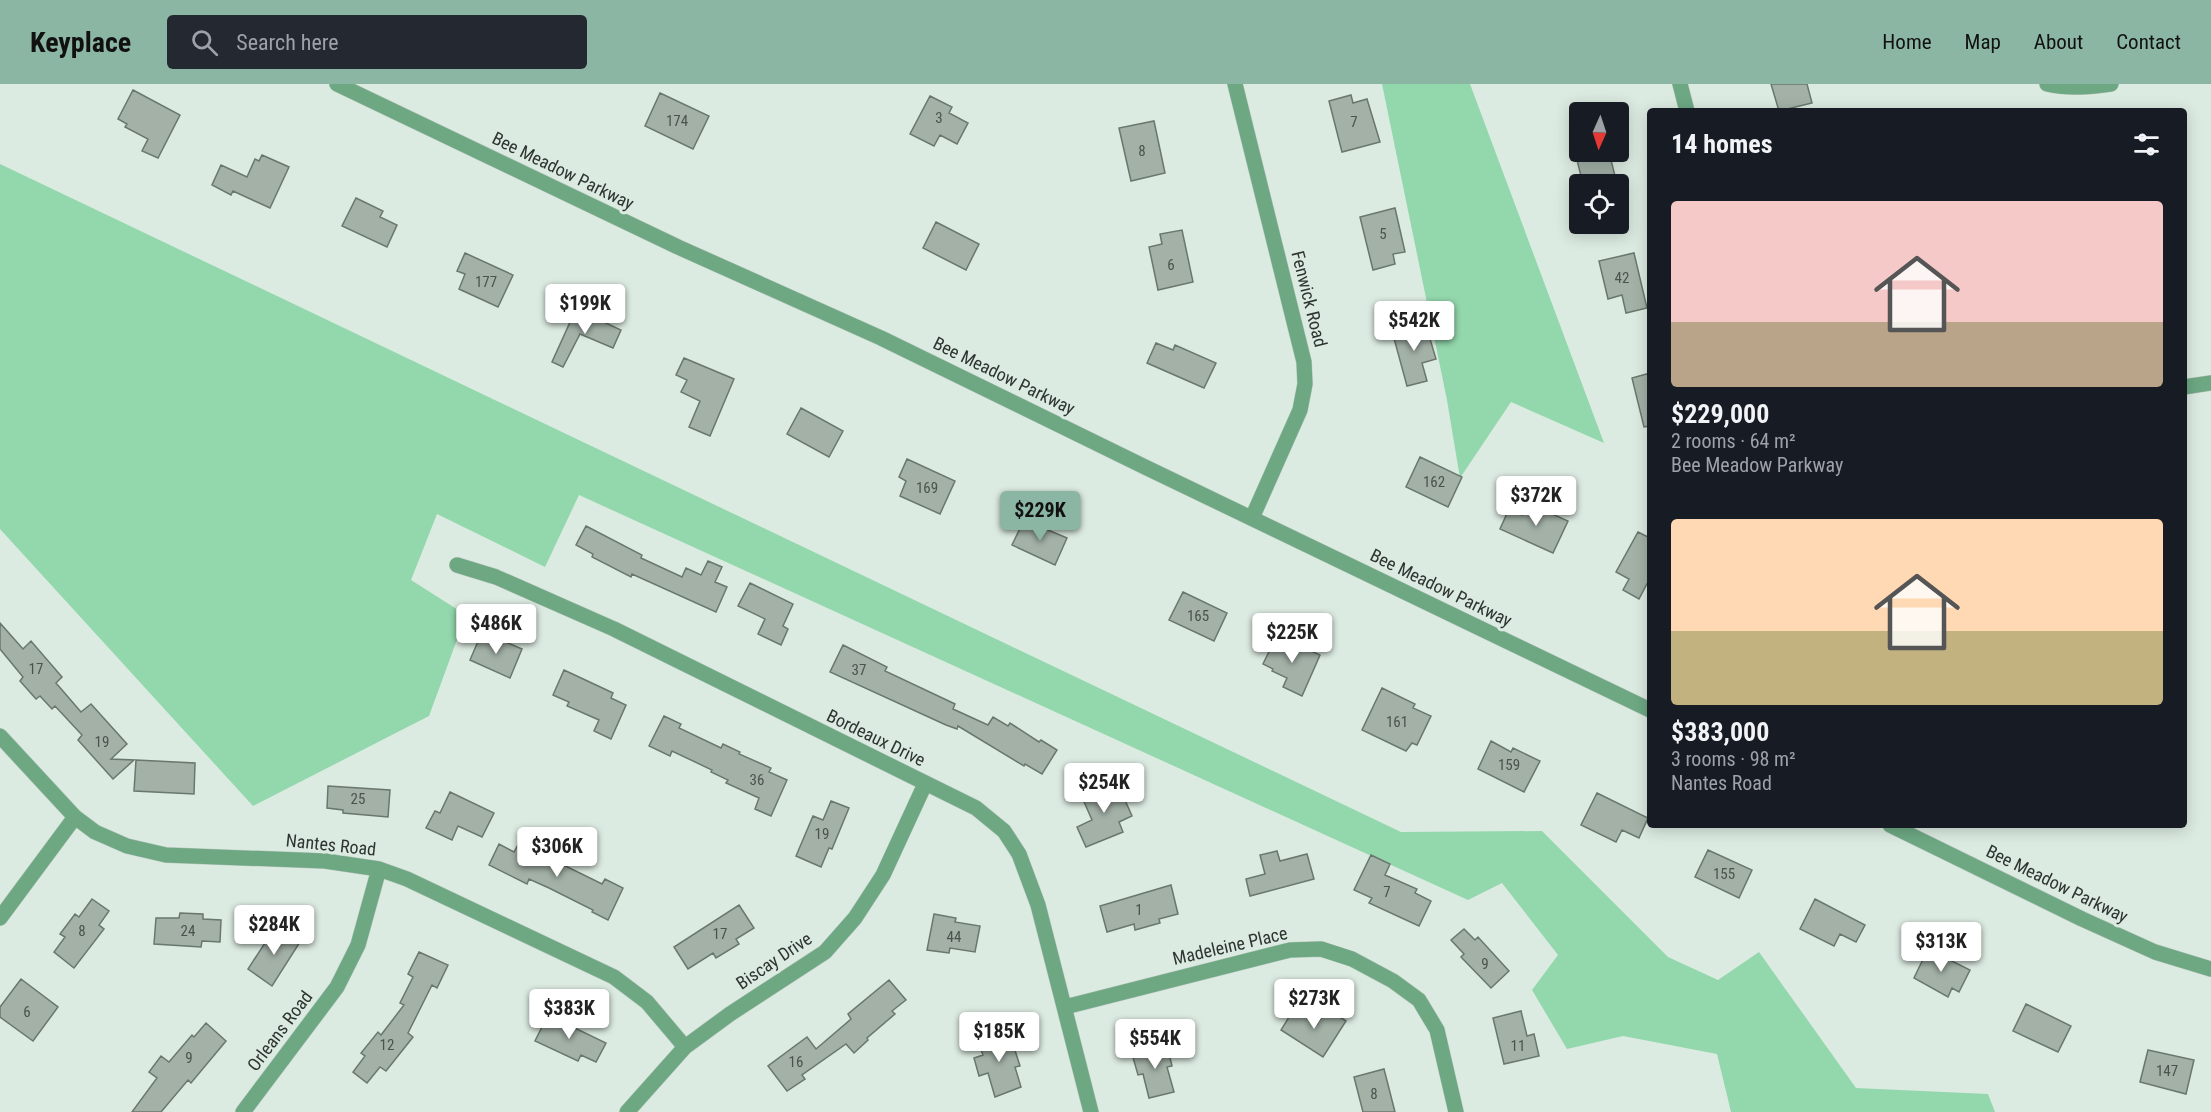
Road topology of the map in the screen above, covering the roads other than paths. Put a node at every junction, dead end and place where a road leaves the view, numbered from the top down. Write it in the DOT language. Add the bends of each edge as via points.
graph roads {
  1 [pos="337,84"];
  2 [pos="1235,84"];
  3 [pos="1680,84"];
  4 [pos="2047,84"];
  5 [pos="2111,84"];
  6 [pos="1686,108"];
  7 [pos="2211,383"];
  8 [pos="2187,387"];
  9 [pos="1252,519"];
  10 [pos="457,564"];
  11 [pos="1647,709"];
  12 [pos="0,736"];
  13 [pos="925,784"];
  14 [pos="75,818"];
  15 [pos="1896,828"];
  16 [pos="379,869"];
  17 [pos="0,918"];
  18 [pos="2211,969"];
  19 [pos="1065,1007"];
  20 [pos="685,1047"];
  21 [pos="243,1112"];
  22 [pos="627,1112"];
  23 [pos="1091,1112"];
  24 [pos="1456,1112"];
  1 -- 9 [label="street, Bee Meadow Parkway" via="678,247 881,338"];
  2 -- 9 [label="street, Fenwick Road" via="1305,373 1300,410"];
  3 -- 6 [label="street"];
  4 -- 5 [label="street" via="2064,88"];
  7 -- 8 [label="street"];
  9 -- 11 [label="street, Bee Meadow Parkway"];
  10 -- 13 [label="street, Bordeaux Drive" via="614,629"];
  12 -- 14 [label="street, Nantes Road"];
  13 -- 19 [label="street, Bordeaux Drive" via="976,808 1004,831 1019,854 1038,905"];
  13 -- 20 [label="street, Biscay Drive" via="883,875 855,918 825,952"];
  14 -- 16 [label="street, Nantes Road" via="127,846 166,855 325,861"];
  14 -- 17 [label="street"];
  15 -- 18 [label="street, Bee Meadow Parkway" via="2155,952"];
  16 -- 20 [label="street, Nantes Road" via="614,977 647,1002"];
  16 -- 21 [label="street, Orleans Road" via="358,945 337,987"];
  19 -- 23 [label="street, Bordeaux Drive"];
  19 -- 24 [label="street, Madeleine Place" via="1290,950 1321,949 1352,959 1419,1000 1437,1030"];
  20 -- 22 [label="street, Biscay Drive"];
}
